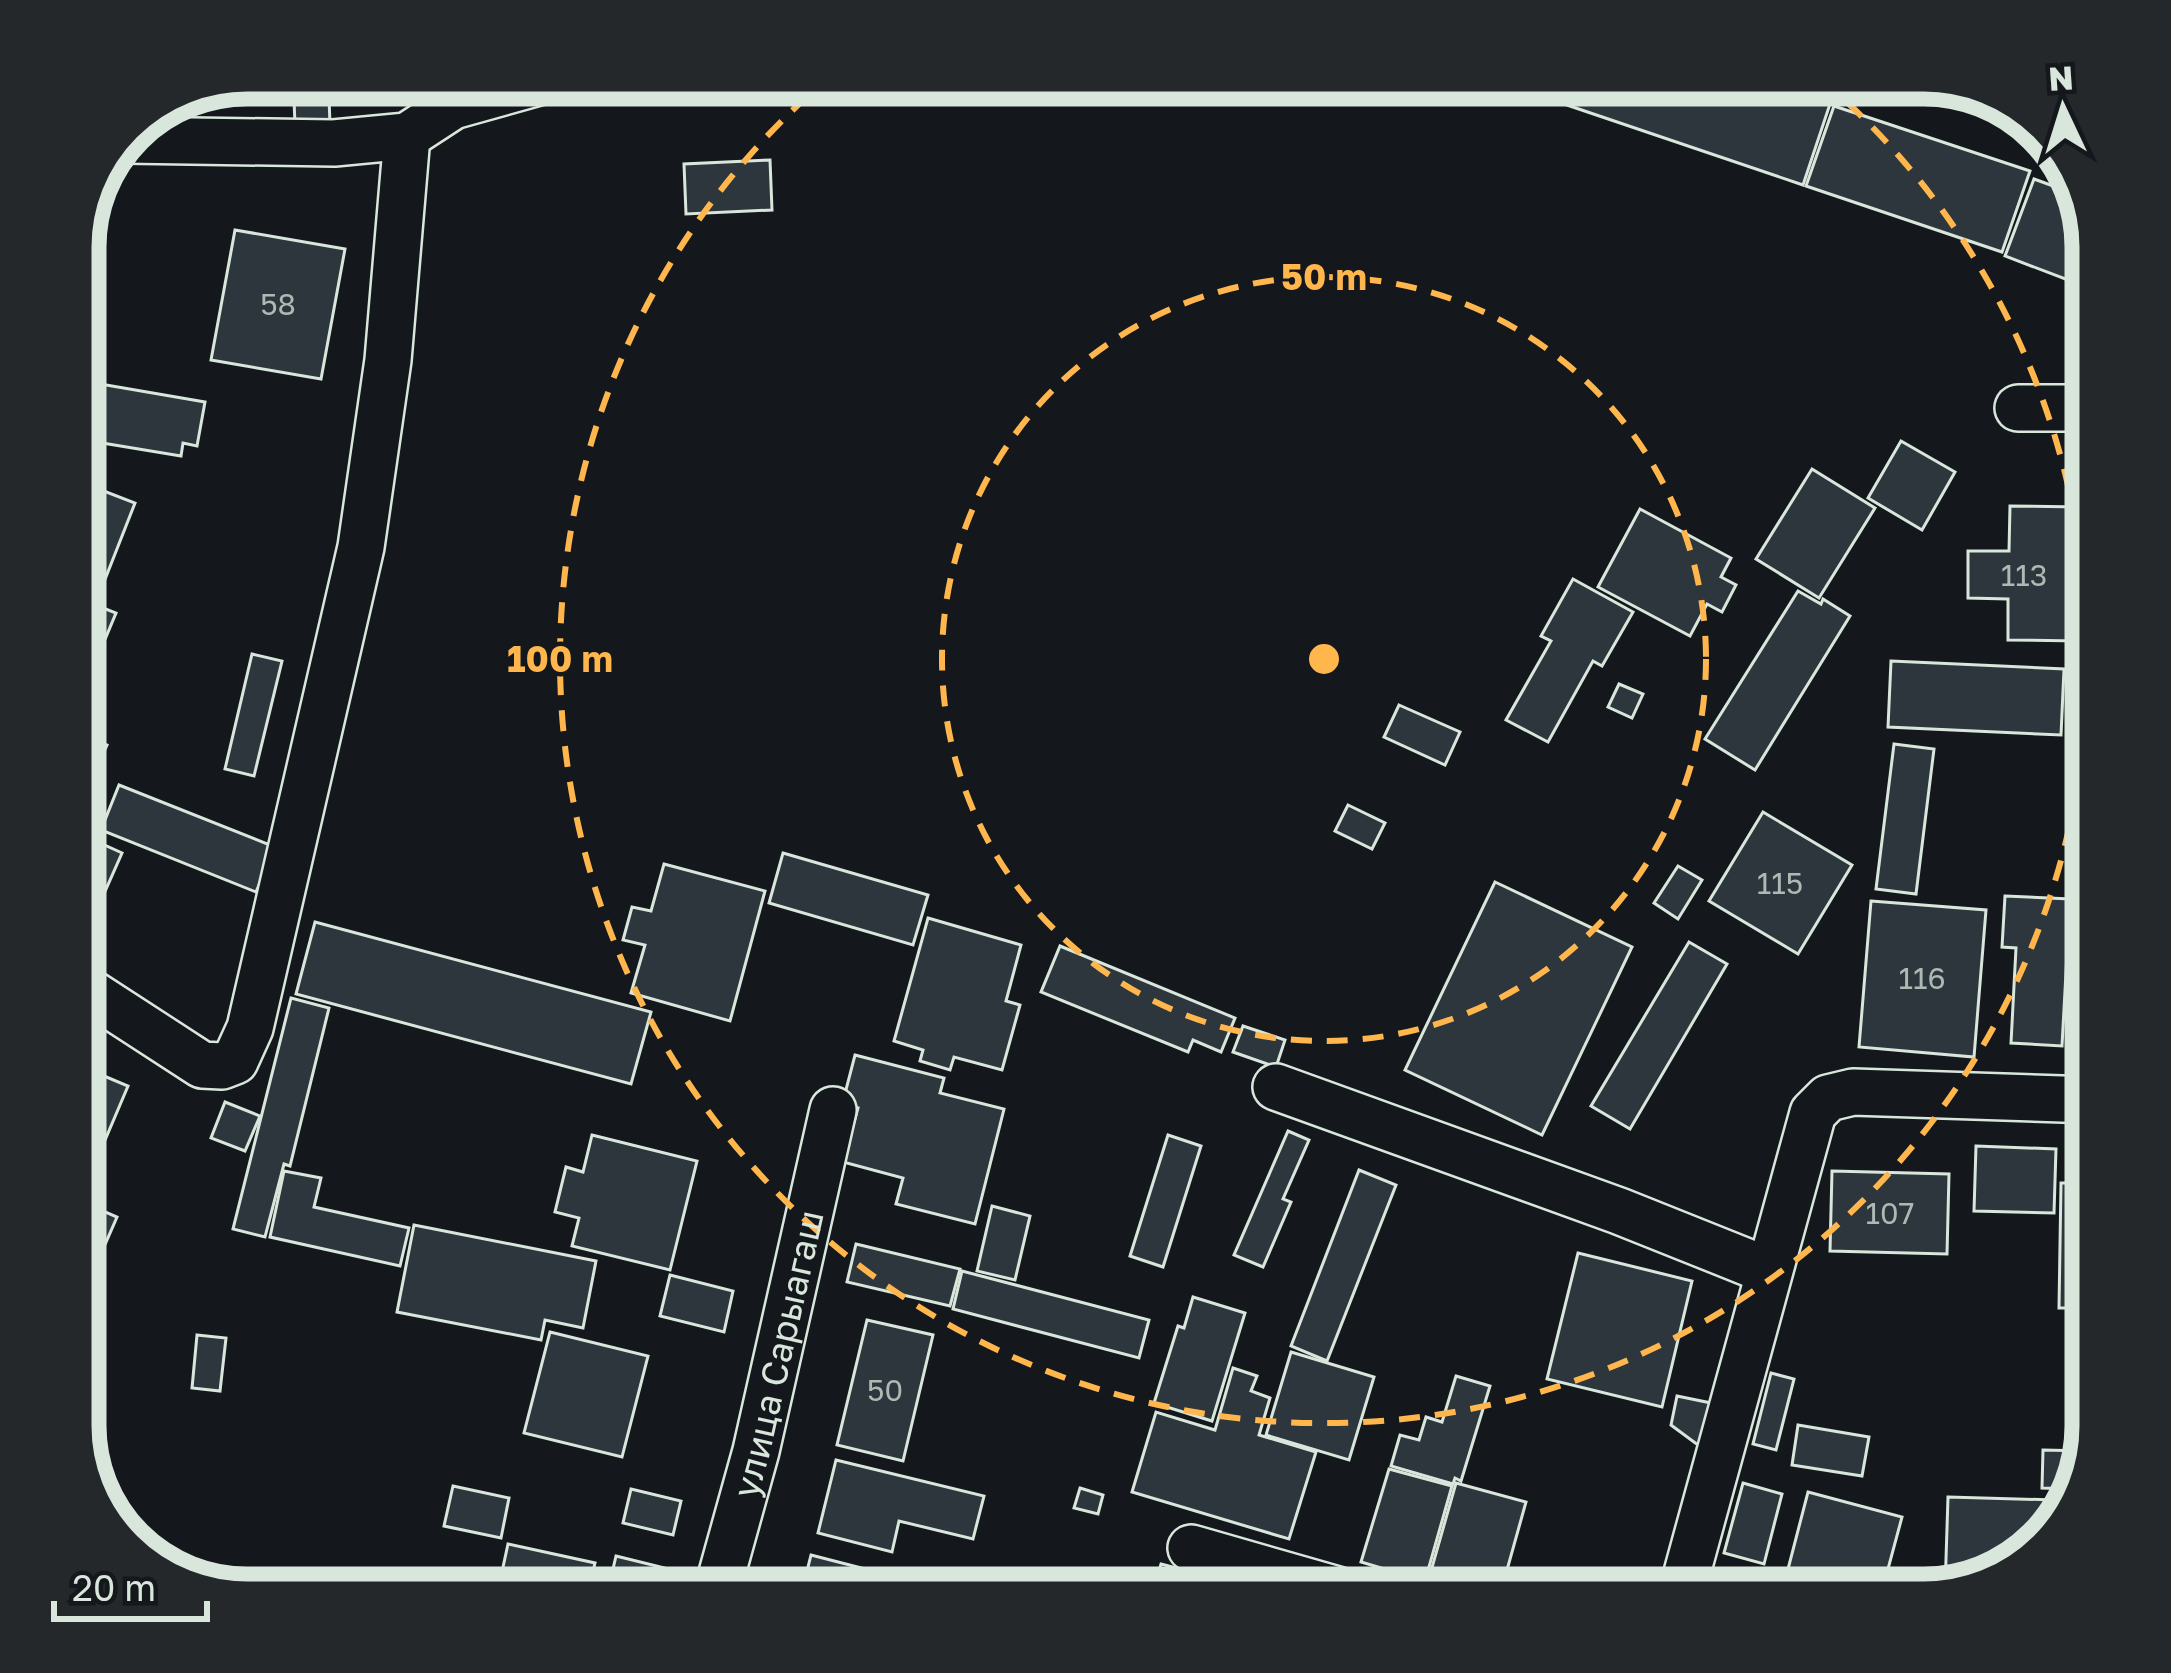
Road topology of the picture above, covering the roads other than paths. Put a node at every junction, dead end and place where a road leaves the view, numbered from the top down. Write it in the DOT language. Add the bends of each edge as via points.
graph roads {
  1 [pos="478,99"];
  2 [pos="406,136"];
  3 [pos="144,140"];
  4 [pos="2018,408"];
  5 [pos="2072,408"];
  6 [pos="99,998"];
  7 [pos="1276,1087"];
  8 [pos="2072,1099"];
  9 [pos="833,1110"];
  10 [pos="1769,1271"];
  11 [pos="1191,1548"];
  12 [pos="722,1574"];
  13 [pos="1282,1574"];
  14 [pos="1687,1574"];
  1 -- 2 [label="street"];
  2 -- 3 [label="street"];
  2 -- 6 [label="street" via="388,360 361,547 250,1028 235,1061 202,1065"];
  4 -- 5 [label="street"];
  7 -- 10 [label="street"];
  8 -- 10 [label="street" via="1853,1092 1828,1098 1813,1113"];
  9 -- 12 [label="street, улица Сарыагаш"];
  10 -- 14 [label="street"];
  11 -- 13 [label="street"];
}
